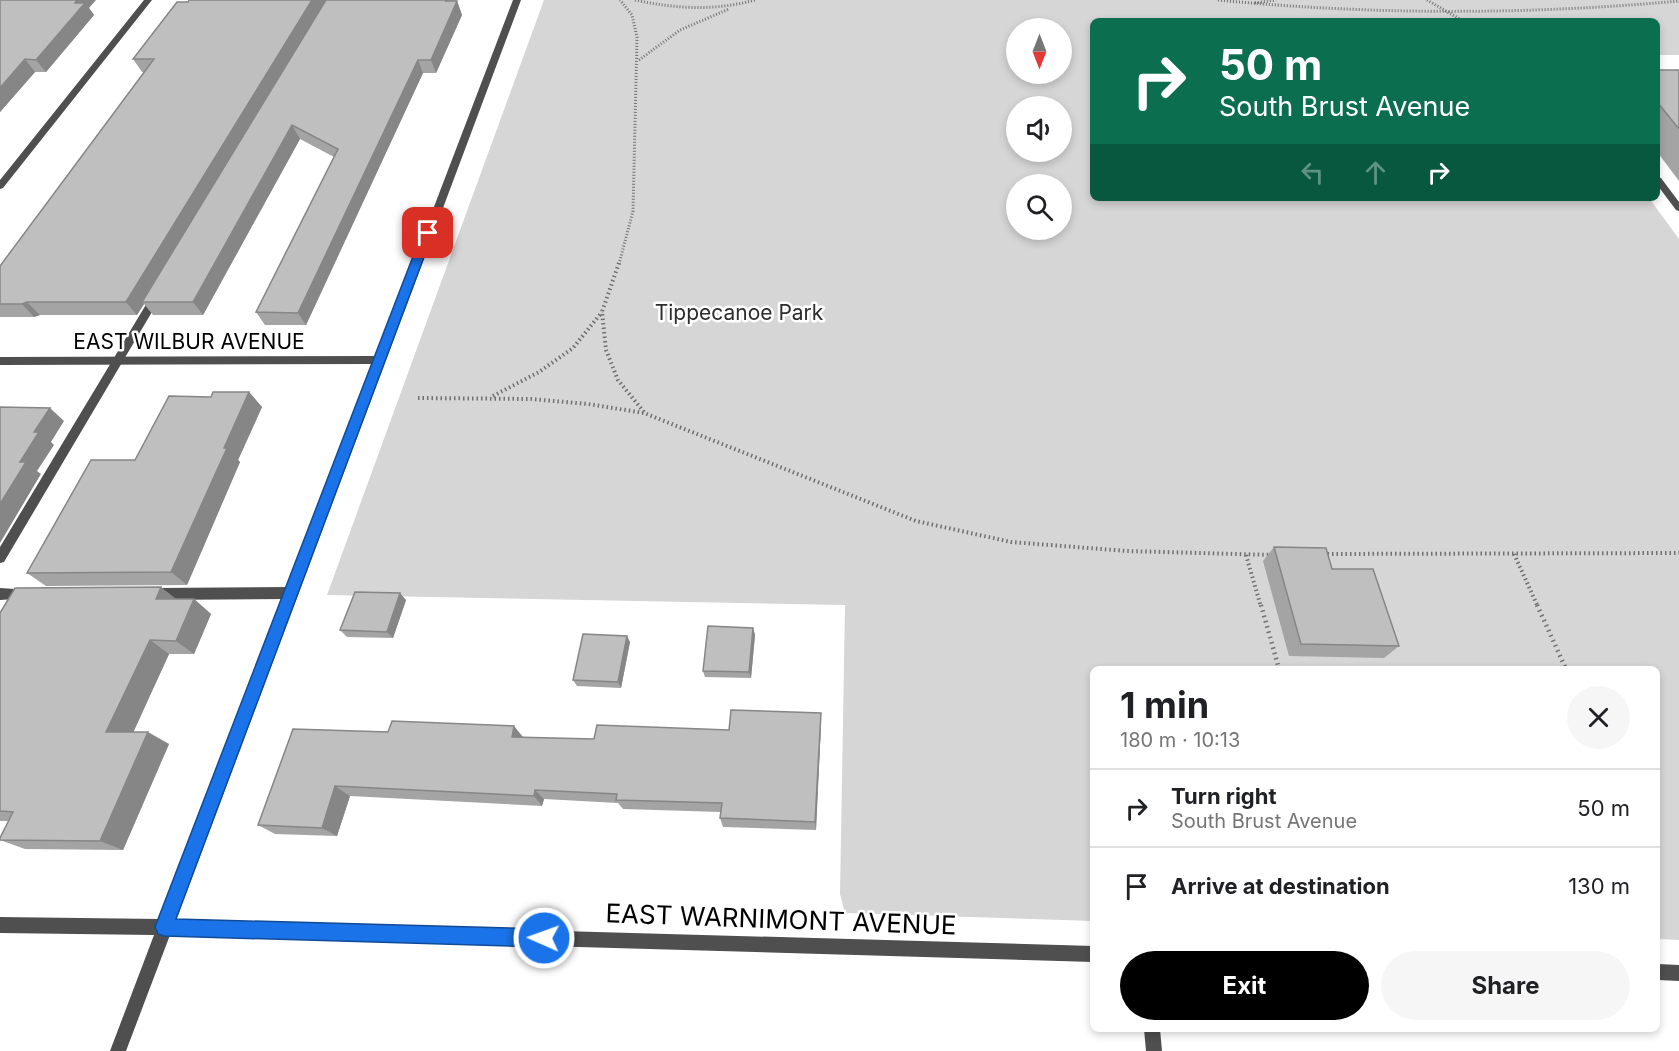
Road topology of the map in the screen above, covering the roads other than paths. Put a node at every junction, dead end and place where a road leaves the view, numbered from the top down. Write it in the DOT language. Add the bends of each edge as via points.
graph roads {
  1 [pos="148,0"];
  2 [pos="517,0"];
  3 [pos="1660,183"];
  4 [pos="0,186"];
  5 [pos="1679,208"];
  6 [pos="164,283"];
  7 [pos="118,360"];
  8 [pos="379,360"];
  9 [pos="0,361"];
  10 [pos="0,558"];
  11 [pos="291,593"];
  12 [pos="0,594"];
  13 [pos="34,594"];
  14 [pos="138,594"];
  15 [pos="0,925"];
  16 [pos="164,927"];
  17 [pos="1090,954"];
  18 [pos="1660,972"];
  19 [pos="1679,973"];
  20 [pos="1152,1032"];
  21 [pos="118,1051"];
  22 [pos="1154,1051"];
  1 -- 4 [label="street"];
  2 -- 8 [label="street"];
  3 -- 5 [label="street"];
  6 -- 7 [label="street"];
  7 -- 8 [label="street, EAST WILBUR AVENUE"];
  7 -- 9 [label="street, EAST WILBUR AVENUE"];
  7 -- 10 [label="street"];
  8 -- 11 [label="street"];
  11 -- 14 [label="street"];
  11 -- 16 [label="street"];
  12 -- 13 [label="street"];
  15 -- 16 [label="street, EAST WARNIMONT AVENUE"];
  16 -- 17 [label="street, EAST WARNIMONT AVENUE"];
  16 -- 21 [label="street"];
  18 -- 19 [label="street"];
  20 -- 22 [label="street"];
}
